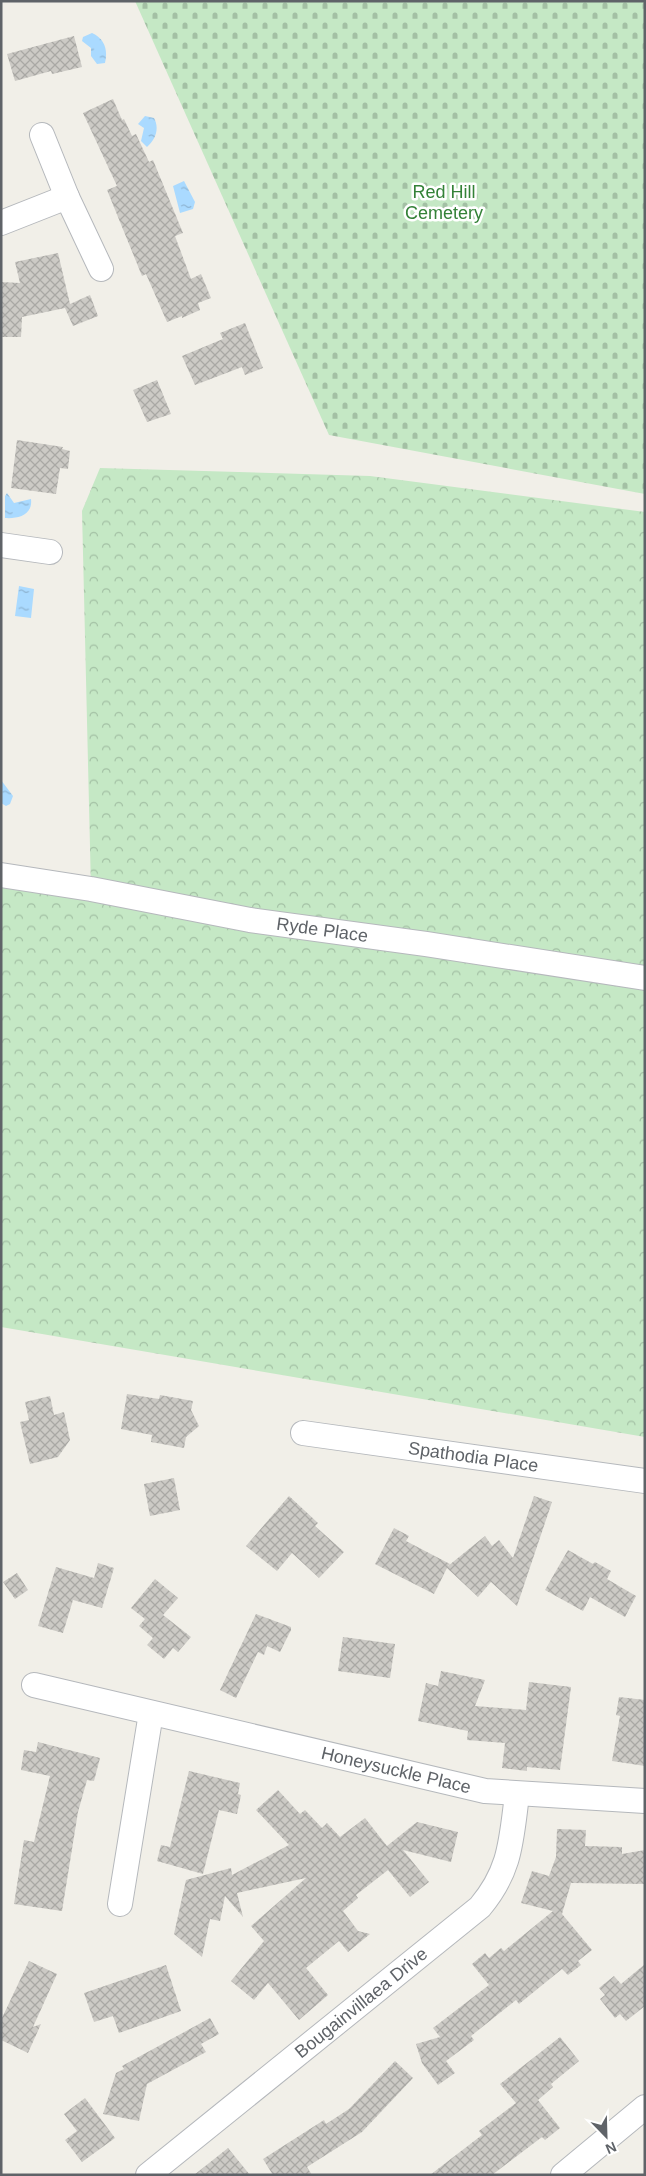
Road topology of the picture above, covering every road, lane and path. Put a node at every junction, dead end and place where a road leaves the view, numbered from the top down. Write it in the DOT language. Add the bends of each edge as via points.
graph roads {
  1 [pos="42,135"];
  2 [pos="67,197"];
  3 [pos="1,223"];
  4 [pos="101,269"];
  5 [pos="1,545"];
  6 [pos="50,552"];
  7 [pos="1,875"];
  8 [pos="645,978"];
  9 [pos="302,1433"];
  10 [pos="645,1481"];
  11 [pos="34,1686"];
  12 [pos="151,1713"];
  13 [pos="517,1795"];
  14 [pos="645,1801"];
  15 [pos="120,1904"];
  16 [pos="645,2107"];
  17 [pos="148,2175"];
  18 [pos="563,2175"];
  1 -- 2 [label="street"];
  2 -- 3 [label="street"];
  2 -- 4 [label="street"];
  5 -- 6 [label="street"];
  7 -- 8 [label="street, Ryde Place" via="250,920"];
  9 -- 10 [label="street, Spathodia Place"];
  11 -- 12 [label="street, Honeysuckle Place"];
  12 -- 13 [label="street, Honeysuckle Place" via="485,1791"];
  12 -- 15 [label="street"];
  13 -- 14 [label="street, Honeysuckle Place"];
  13 -- 17 [label="street, Bougainvillaea Drive" via="511,1844 504,1866 495,1888 480,1907"];
  16 -- 18 [label="street"];
}
